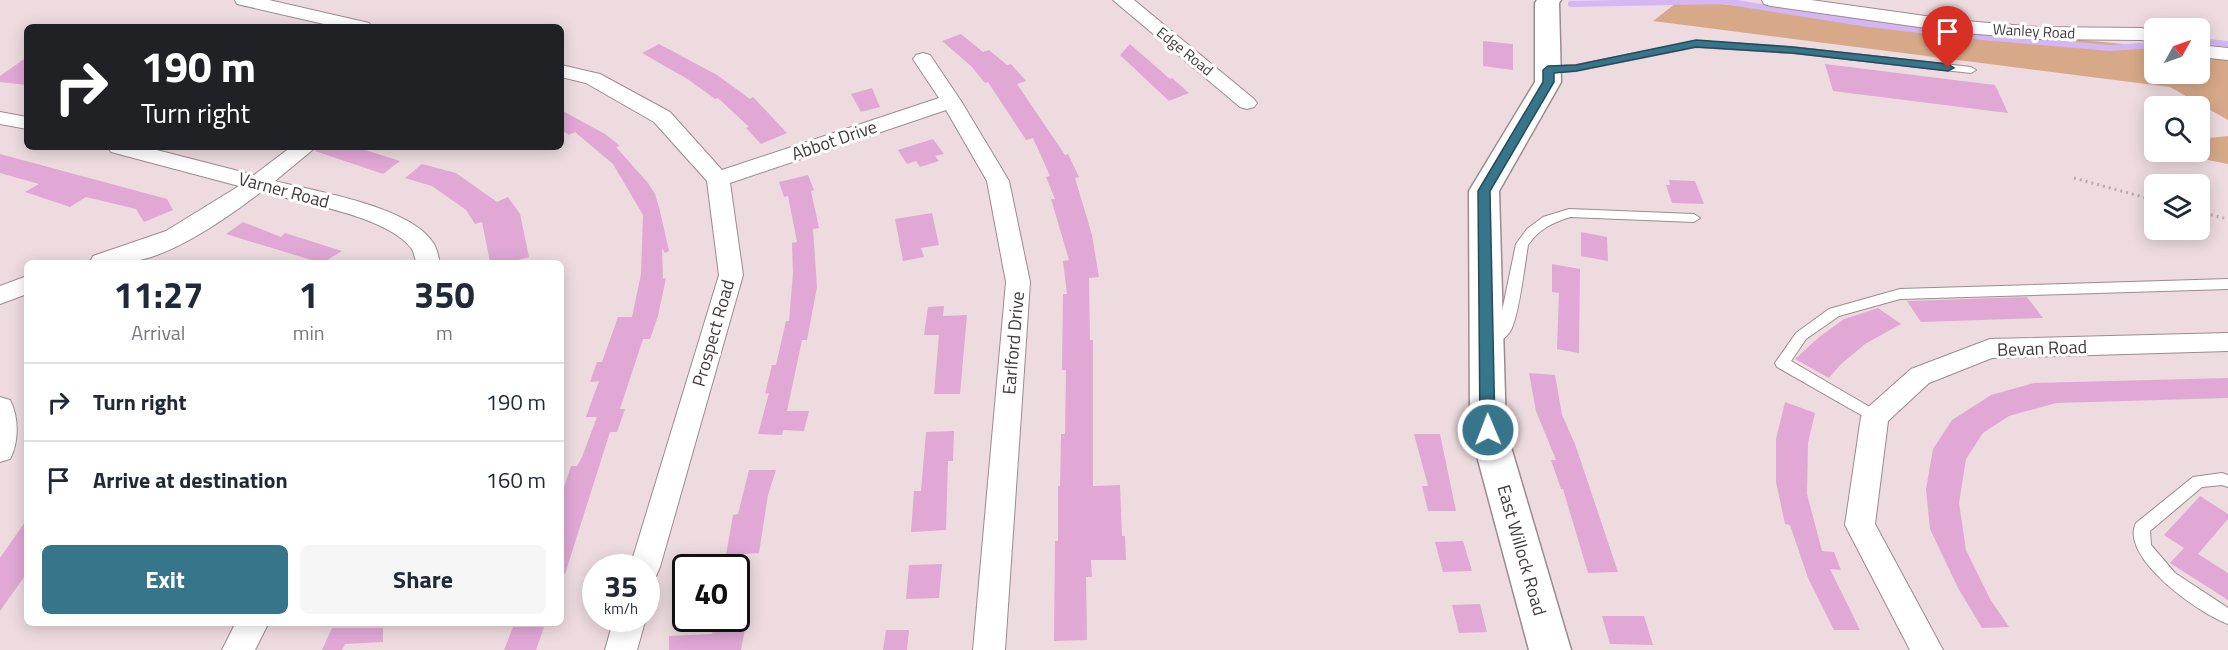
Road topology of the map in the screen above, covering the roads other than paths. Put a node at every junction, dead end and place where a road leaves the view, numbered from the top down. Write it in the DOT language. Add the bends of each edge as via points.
graph roads {
  1 [pos="243,0"];
  2 [pos="1122,0"];
  3 [pos="1549,0"];
  4 [pos="1771,0"];
  5 [pos="350,24"];
  6 [pos="2144,34"];
  7 [pos="2210,52"];
  8 [pos="2228,54"];
  9 [pos="923,59"];
  10 [pos="1548,70"];
  11 [pos="1971,70"];
  12 [pos="564,72"];
  13 [pos="951,101"];
  14 [pos="1247,103"];
  15 [pos="0,118"];
  16 [pos="24,122"];
  17 [pos="131,150"];
  18 [pos="301,150"];
  19 [pos="718,179"];
  20 [pos="258,183"];
  21 [pos="1694,218"];
  22 [pos="109,260"];
  23 [pos="427,260"];
  24 [pos="2228,284"];
  25 [pos="24,286"];
  26 [pos="0,295"];
  27 [pos="1486,341"];
  28 [pos="2228,342"];
  29 [pos="0,407"];
  30 [pos="1875,417"];
  31 [pos="0,452"];
  32 [pos="2228,481"];
  33 [pos="649,554"];
  34 [pos="2228,617"];
  35 [pos="251,626"];
  36 [pos="626,632"];
  37 [pos="238,650"];
  38 [pos="621,650"];
  39 [pos="989,650"];
  40 [pos="1550,650"];
  41 [pos="1927,650"];
  1 -- 5 [label="street"];
  2 -- 14 [label="street, Edge Road"];
  3 -- 10 [label="street, East Willock Road"];
  4 -- 6 [label="street, Wanley Road" via="1954,26 2038,33"];
  7 -- 8 [label="street"];
  9 -- 13 [label="street, Earlford Drive"];
  10 -- 11 [label="lane" via="1696,44 1792,50"];
  10 -- 27 [label="street, East Willock Road" via="1548,82 1484,191"];
  12 -- 19 [label="street" via="593,78 662,117"];
  13 -- 19 [label="street, Abbot Drive"];
  13 -- 39 [label="street, Earlford Drive" via="998,181 1018,282"];
  15 -- 16 [label="street"];
  17 -- 20 [label="street, Varner Road"];
  18 -- 20 [label="street"];
  19 -- 33 [label="street, Prospect Road" via="731,275"];
  20 -- 22 [label="street" via="184,232"];
  20 -- 23 [label="street, Varner Road" via="380,216 404,229 424,247"];
  21 -- 27 [label="lane" via="1569,213 1547,220 1522,244 1506,327 1500,335"];
  24 -- 30 [label="lane" via="1900,294 1834,312 1801,336 1782,363"];
  25 -- 26 [label="street"];
  27 -- 40 [label="street, East Willock Road" via="1488,430"];
  28 -- 30 [label="street, Bevan Road" via="1990,349 1920,376"];
  29 -- 31 [label="street"];
  30 -- 41 [label="street" via="1860,525"];
  32 -- 34 [label="lane" via="2198,481 2142,528 2143,547 2169,578"];
  35 -- 37 [label="street"];
  36 -- 38 [label="street"];
}
